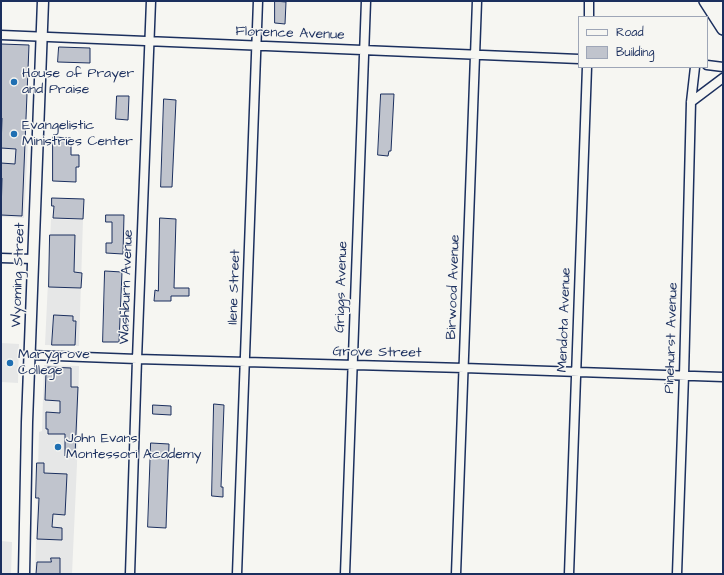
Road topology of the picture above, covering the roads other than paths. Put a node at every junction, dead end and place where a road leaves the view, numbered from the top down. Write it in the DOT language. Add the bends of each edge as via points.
graph roads {
  1 [pos="43,1"];
  2 [pos="151,1"];
  3 [pos="258,1"];
  4 [pos="366,1"];
  5 [pos="478,1"];
  6 [pos="589,1"];
  7 [pos="705,1"];
  8 [pos="716,1"];
  9 [pos="723,11"];
  10 [pos="589,16"];
  11 [pos="723,29"];
  12 [pos="1,35"];
  13 [pos="42,37"];
  14 [pos="150,41"];
  15 [pos="256,46"];
  16 [pos="364,50"];
  17 [pos="476,55"];
  18 [pos="578,59"];
  19 [pos="708,66"];
  20 [pos="723,66"];
  21 [pos="587,68"];
  22 [pos="695,68"];
  23 [pos="723,78"];
  24 [pos="691,102"];
  25 [pos="1,258"];
  26 [pos="33,259"];
  27 [pos="30,355"];
  28 [pos="137,359"];
  29 [pos="246,363"];
  30 [pos="352,365"];
  31 [pos="464,368"];
  32 [pos="576,372"];
  33 [pos="684,375"];
  34 [pos="723,377"];
  35 [pos="24,574"];
  36 [pos="130,574"];
  37 [pos="237,574"];
  38 [pos="345,574"];
  39 [pos="456,574"];
  40 [pos="569,574"];
  41 [pos="677,574"];
  1 -- 13 [label="street, Wyoming Street"];
  2 -- 14 [label="street, Washburn Avenue"];
  3 -- 15 [label="street, Ilene Street"];
  4 -- 16 [label="street, Griggs Avenue"];
  5 -- 17 [label="street, Birwood Avenue"];
  6 -- 10 [label="street"];
  7 -- 11 [label="main road"];
  8 -- 9 [label="highway"];
  12 -- 13 [label="street, Florence Avenue"];
  13 -- 14 [label="street, Florence Avenue"];
  13 -- 26 [label="street, Wyoming Street"];
  14 -- 15 [label="street, Florence Avenue"];
  14 -- 28 [label="street, Washburn Avenue"];
  15 -- 16 [label="street, Florence Avenue"];
  15 -- 29 [label="street, Ilene Street"];
  16 -- 17 [label="street, Florence Avenue"];
  16 -- 30 [label="street, Griggs Avenue"];
  17 -- 18 [label="street, Florence Avenue"];
  17 -- 31 [label="street, Birwood Avenue"];
  19 -- 20 [label="street"];
  21 -- 32 [label="street, Mendota Avenue"];
  22 -- 24 [label="street, Pinehurst Avenue"];
  23 -- 24 [label="street"];
  24 -- 33 [label="street, Pinehurst Avenue"];
  25 -- 26 [label="street"];
  26 -- 27 [label="street, Wyoming Street"];
  27 -- 28 [label="street, Grove Street"];
  27 -- 35 [label="street, Wyoming Street"];
  28 -- 29 [label="street, Grove Street"];
  28 -- 36 [label="street, Washburn Avenue"];
  29 -- 30 [label="street, Grove Street"];
  29 -- 37 [label="street, Ilene Street"];
  30 -- 31 [label="street, Grove Street"];
  30 -- 38 [label="street, Griggs Avenue"];
  31 -- 32 [label="street, Grove Street"];
  31 -- 39 [label="street, Birwood Avenue"];
  32 -- 33 [label="street, Grove Street"];
  32 -- 40 [label="street, Mendota Avenue"];
  33 -- 34 [label="street, Grove Street"];
  33 -- 41 [label="street, Pinehurst Avenue"];
}
